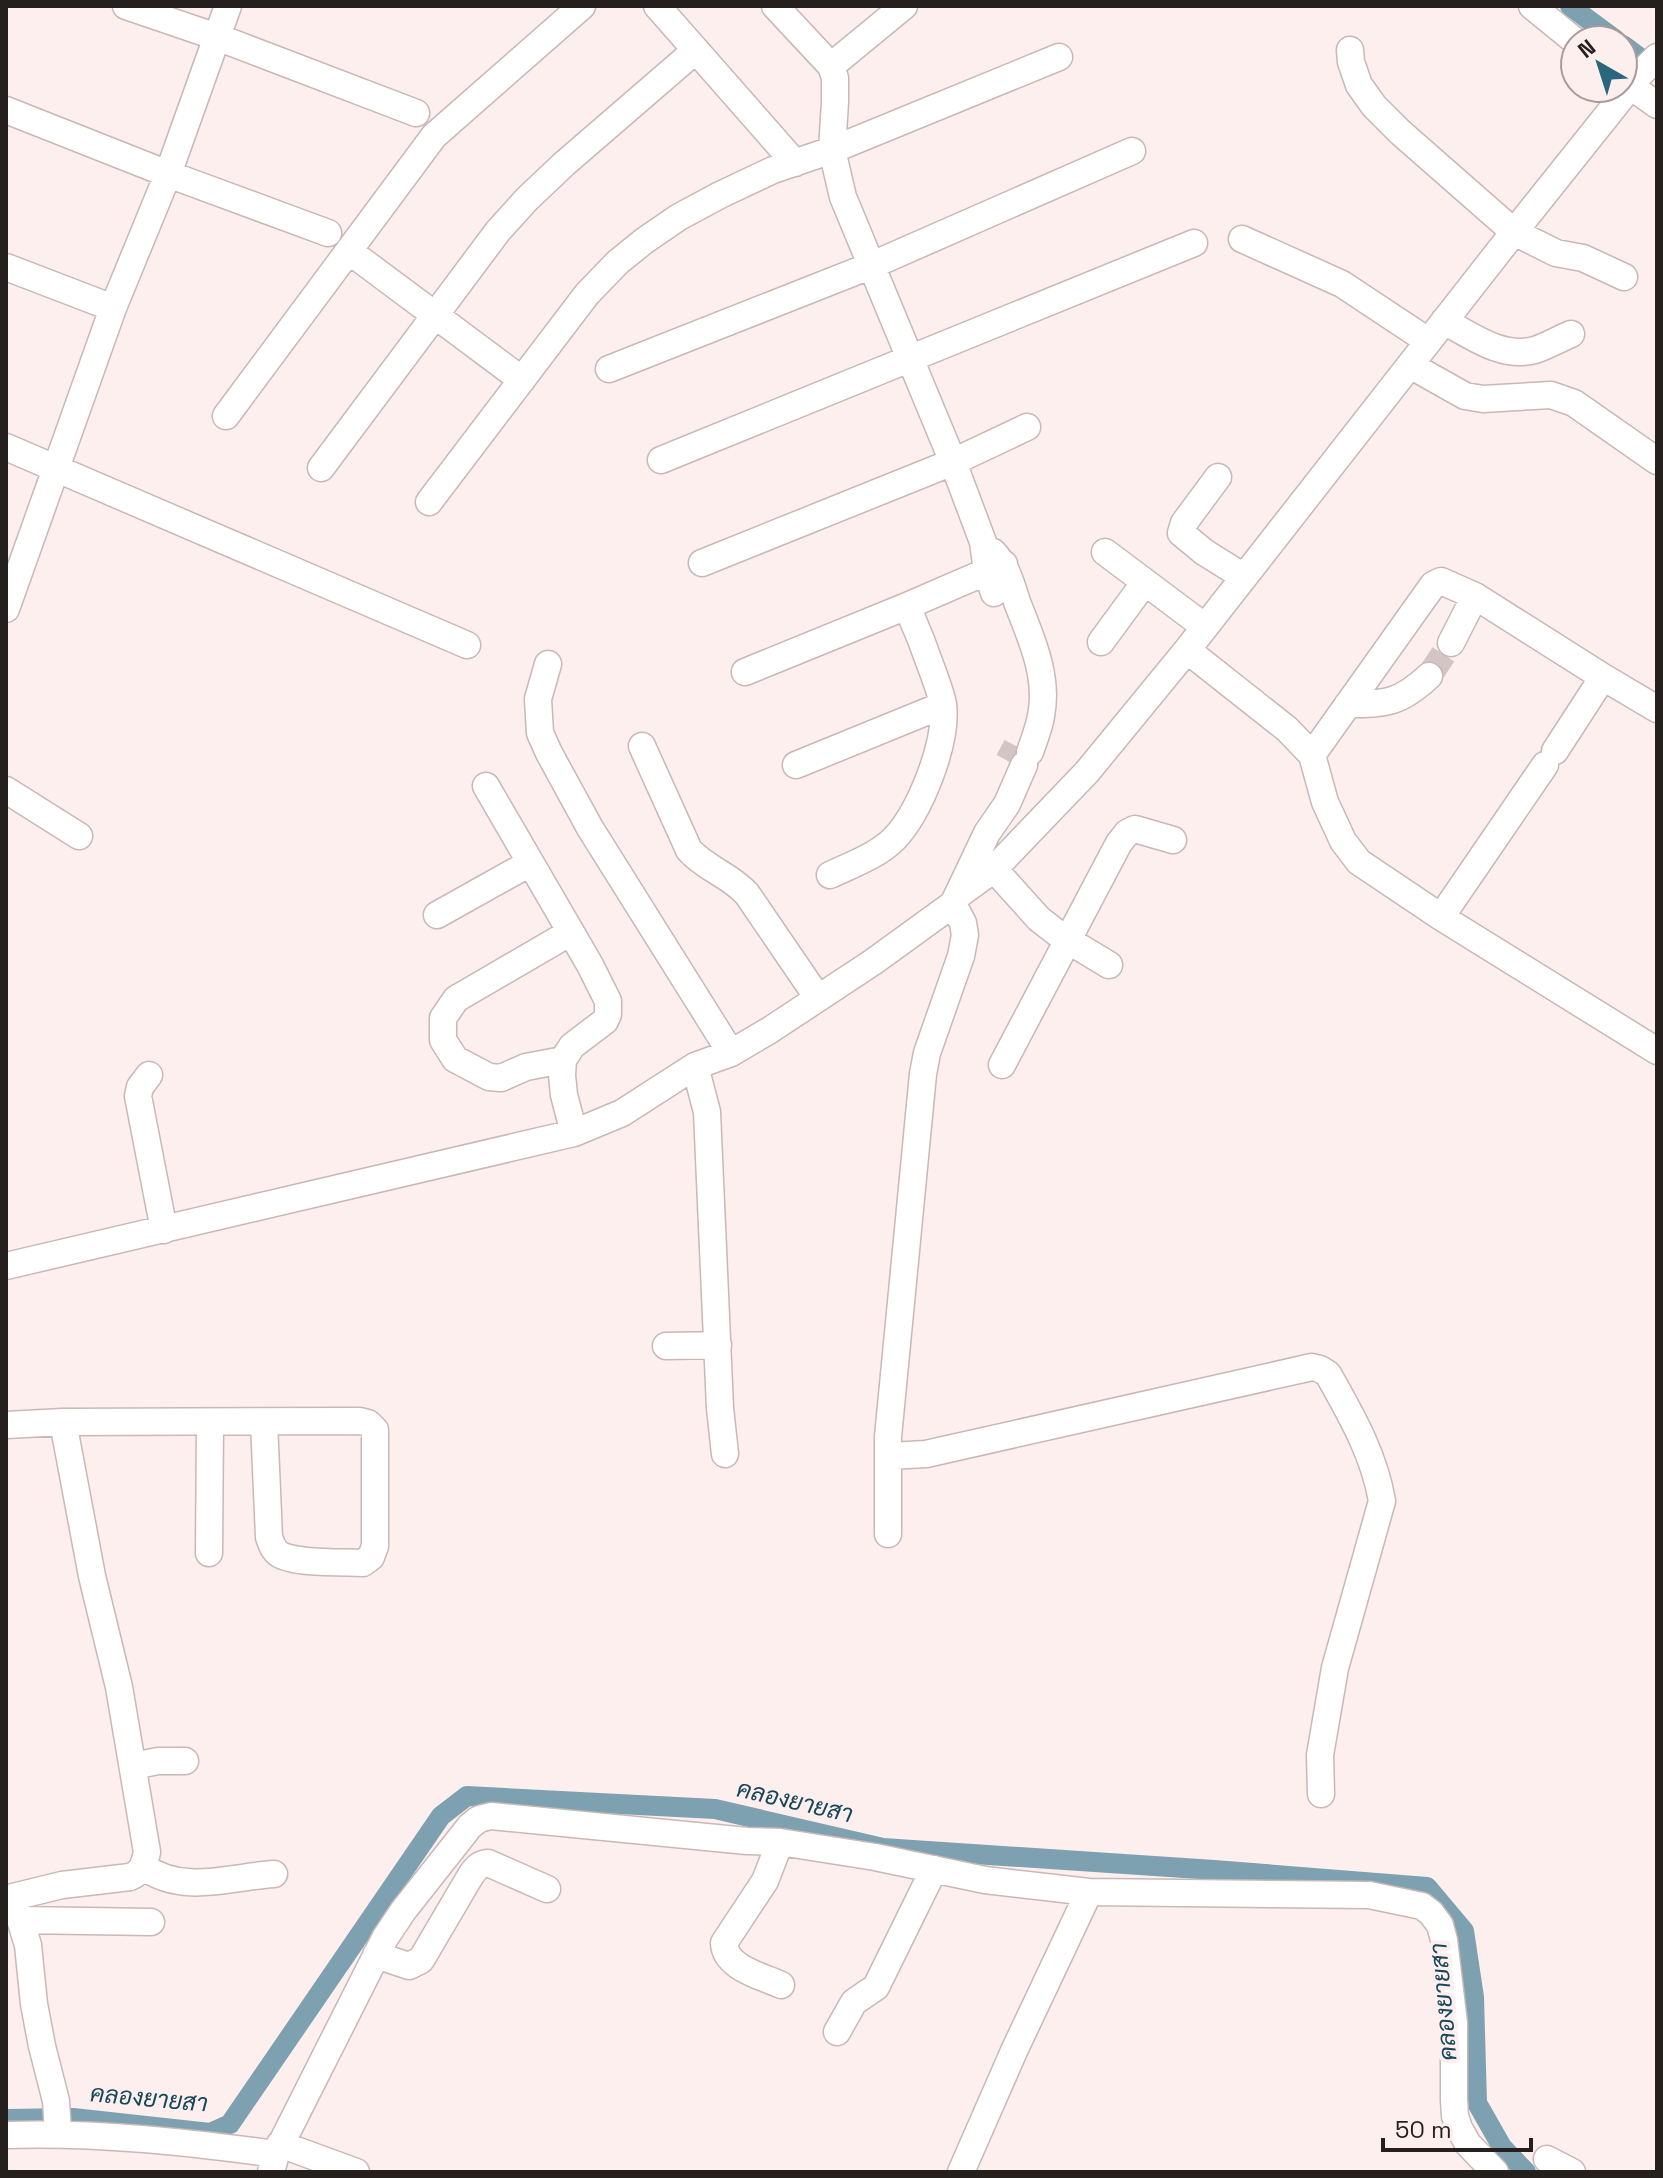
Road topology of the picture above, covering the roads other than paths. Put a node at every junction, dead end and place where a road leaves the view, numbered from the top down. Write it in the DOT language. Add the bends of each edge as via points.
graph roads {
  1 [pos="126,6"];
  2 [pos="228,6"];
  3 [pos="582,6"];
  4 [pos="657,6"];
  5 [pos="775,6"];
  6 [pos="904,6"];
  7 [pos="1532,6"];
  8 [pos="1559,28"];
  9 [pos="217,37"];
  10 [pos="696,50"];
  11 [pos="1350,50"];
  12 [pos="1059,57"];
  13 [pos="831,66"];
  14 [pos="1641,71"];
  15 [pos="1657,105"];
  16 [pos="6,110"];
  17 [pos="416,113"];
  18 [pos="832,150"];
  19 [pos="1132,151"];
  20 [pos="795,163"];
  21 [pos="168,174"];
  22 [pos="1514,232"];
  23 [pos="328,233"];
  24 [pos="1242,239"];
  25 [pos="1194,243"];
  26 [pos="349,251"];
  27 [pos="870,266"];
  28 [pos="6,267"];
  29 [pos="1624,277"];
  30 [pos="113,308"];
  31 [pos="435,315"];
  32 [pos="1436,331"];
  33 [pos="1571,334"];
  34 [pos="909,359"];
  35 [pos="1410,365"];
  36 [pos="609,369"];
  37 [pos="522,380"];
  38 [pos="226,416"];
  39 [pos="1027,427"];
  40 [pos="6,447"];
  41 [pos="661,460"];
  42 [pos="1657,461"];
  43 [pos="953,462"];
  44 [pos="321,468"];
  45 [pos="57,469"];
  46 [pos="1218,477"];
  47 [pos="429,502"];
  48 [pos="1105,552"];
  49 [pos="702,563"];
  50 [pos="1244,577"];
  51 [pos="1145,582"];
  52 [pos="997,585"];
  53 [pos="1475,596"];
  54 [pos="907,606"];
  55 [pos="6,609"];
  56 [pos="1205,627"];
  57 [pos="1101,642"];
  58 [pos="1451,643"];
  59 [pos="467,645"];
  60 [pos="1187,650"];
  61 [pos="548,664"];
  62 [pos="745,672"];
  63 [pos="1034,674"];
  64 [pos="1429,676"];
  65 [pos="1603,677"];
  66 [pos="1348,704"];
  67 [pos="943,705"];
  68 [pos="1657,709"];
  69 [pos="642,746"];
  70 [pos="1312,755"];
  71 [pos="796,765"];
  72 [pos="486,786"];
  73 [pos="6,790"];
  74 [pos="79,836"];
  75 [pos="1173,840"];
  76 [pos="530,863"];
  77 [pos="994,869"];
  78 [pos="830,875"];
  79 [pos="955,900"];
  80 [pos="437,915"];
  81 [pos="1441,917"];
  82 [pos="571,932"];
  83 [pos="1067,940"];
  84 [pos="1109,965"];
  85 [pos="818,998"];
  86 [pos="1657,1051"];
  87 [pos="731,1053"];
  88 [pos="563,1060"];
  89 [pos="1002,1065"];
  90 [pos="695,1066"];
  91 [pos="149,1075"];
  92 [pos="574,1133"];
  93 [pos="164,1230"];
  94 [pos="6,1266"];
  95 [pos="718,1345"];
  96 [pos="666,1346"];
  97 [pos="63,1422"];
  98 [pos="264,1422"];
  99 [pos="210,1423"];
  100 [pos="6,1425"];
  101 [pos="725,1454"];
  102 [pos="890,1456"];
  103 [pos="888,1534"];
  104 [pos="209,1553"];
  105 [pos="185,1761"];
  106 [pos="133,1766"];
  107 [pos="1321,1794"];
  108 [pos="780,1842"];
  109 [pos="144,1867"];
  110 [pos="934,1869"];
  111 [pos="274,1874"];
  112 [pos="547,1889"];
  113 [pos="1089,1892"];
  114 [pos="13,1900"];
  115 [pos="151,1922"];
  116 [pos="376,1955"];
  117 [pos="781,1985"];
  118 [pos="837,2032"];
  119 [pos="57,2121"];
  120 [pos="6,2135"];
  121 [pos="276,2157"];
  122 [pos="1547,2159"];
  123 [pos="356,2172"];
  124 [pos="961,2172"];
  125 [pos="1495,2172"];
  126 [pos="1572,2172"];
  1 -- 9 [label="street"];
  2 -- 9 [label="street"];
  3 -- 26 [label="street" via="434,136"];
  4 -- 10 [label="street"];
  5 -- 13 [label="street"];
  6 -- 13 [label="street"];
  7 -- 8 [label="street"];
  9 -- 17 [label="street"];
  9 -- 21 [label="street"];
  10 -- 20 [label="street"];
  10 -- 31 [label="street" via="527,199"];
  11 -- 22 [label="street" via="1359,85 1374,106"];
  12 -- 18 [label="street"];
  13 -- 18 [label="street"];
  14 -- 15 [label="street"];
  14 -- 22 [label="street"];
  16 -- 21 [label="street"];
  18 -- 20 [label="street"];
  18 -- 27 [label="street" via="843,197"];
  19 -- 27 [label="street"];
  20 -- 37 [label="street" via="720,195 644,241 587,294"];
  21 -- 23 [label="street"];
  21 -- 30 [label="street"];
  22 -- 29 [label="street"];
  22 -- 32 [label="street"];
  24 -- 32 [label="street"];
  25 -- 34 [label="street"];
  26 -- 31 [label="street"];
  26 -- 38 [label="street"];
  27 -- 34 [label="street"];
  27 -- 36 [label="street"];
  28 -- 30 [label="street"];
  30 -- 45 [label="street"];
  31 -- 37 [label="street"];
  31 -- 44 [label="street"];
  32 -- 33 [label="street" via="1522,352"];
  32 -- 35 [label="street"];
  34 -- 41 [label="street"];
  34 -- 43 [label="street"];
  35 -- 42 [label="street" via="1465,396 1551,395 1574,403"];
  35 -- 50 [label="street"];
  37 -- 47 [label="street"];
  39 -- 43 [label="street"];
  40 -- 45 [label="street"];
  43 -- 49 [label="street"];
  43 -- 52 [label="street"];
  45 -- 55 [label="street"];
  45 -- 59 [label="street"];
  46 -- 50 [label="street" via="1181,533"];
  48 -- 51 [label="street"];
  50 -- 56 [label="street"];
  51 -- 56 [label="street"];
  51 -- 57 [label="street"];
  52 -- 54 [label="street"];
  52 -- 63 [label="street" via="1024,662"];
  52 -- 63 [label="street" via="1030,633"];
  53 -- 58 [label="street"];
  53 -- 65 [label="street"];
  53 -- 66 [label="street" via="1444,581 1433,585"];
  54 -- 62 [label="street"];
  54 -- 67 [label="street"];
  56 -- 60 [label="street"];
  60 -- 70 [label="street"];
  60 -- 77 [label="street" via="1087,772"];
  61 -- 87 [label="street" via="538,699 540,733 549,753"];
  63 -- 79 [label="street" via="1007,804"];
  64 -- 66 [label="street" via="1390,702"];
  65 -- 68 [label="street"];
  65 -- 81 [label="street"];
  66 -- 70 [label="street"];
  67 -- 71 [label="street"];
  67 -- 78 [label="street" via="940,745 907,820 878,851"];
  69 -- 85 [label="street" via="689,850 747,894"];
  70 -- 81 [label="street" via="1325,802 1351,854"];
  72 -- 76 [label="street"];
  73 -- 74 [label="street"];
  75 -- 83 [label="street" via="1143,830 1127,833"];
  76 -- 80 [label="street"];
  76 -- 82 [label="street"];
  77 -- 79 [label="street"];
  77 -- 83 [label="street" via="1029,909"];
  79 -- 85 [label="street"];
  79 -- 102 [label="street" via="965,935 923,1074"];
  81 -- 86 [label="street"];
  82 -- 88 [label="street" via="608,1001 608,1014"];
  82 -- 88 [label="street" via="456,999 443,1018 443,1040 455,1059 489,1077"];
  83 -- 84 [label="street"];
  83 -- 89 [label="street"];
  85 -- 87 [label="street"];
  87 -- 90 [label="street"];
  88 -- 92 [label="street" via="564,1095"];
  90 -- 92 [label="street" via="622,1113"];
  90 -- 95 [label="street" via="707,1112"];
  91 -- 93 [label="street" via="138,1096"];
  92 -- 93 [label="street"];
  93 -- 94 [label="street"];
  95 -- 96 [label="street"];
  95 -- 101 [label="street"];
  97 -- 99 [label="street"];
  97 -- 100 [label="street"];
  97 -- 106 [label="street"];
  98 -- 98 [label="street" via="360,1421 375,1430 375,1546 363,1563 297,1559 273,1549"];
  98 -- 99 [label="street"];
  99 -- 104 [label="street"];
  102 -- 103 [label="street"];
  102 -- 107 [label="street" via="926,1454 1312,1367 1328,1374 1368,1448 1382,1501 1335,1668 1320,1755"];
  105 -- 106 [label="street"];
  106 -- 109 [label="street" via="147,1852"];
  108 -- 110 [label="street"];
  108 -- 116 [label="street" via="479,1819 403,1911"];
  108 -- 117 [label="street" via="765,1881 724,1943 733,1962"];
  109 -- 111 [label="street" via="169,1881 193,1883"];
  109 -- 114 [label="street" via="130,1877 62,1885"];
  110 -- 113 [label="street"];
  110 -- 118 [label="street" via="876,1987 854,2002"];
  112 -- 116 [label="street" via="482,1864 421,1960 409,1966"];
  113 -- 124 [label="street"];
  113 -- 125 [label="street" via="1369,1895 1422,1906 1440,1925 1444,1940 1454,2023 1455,2116 1468,2144"];
  114 -- 115 [label="street"];
  114 -- 119 [label="street" via="28,1945"];
  116 -- 121 [label="street"];
  119 -- 120 [label="street"];
  119 -- 121 [label="street"];
  121 -- 123 [label="street"];
  122 -- 126 [label="street"];
}
